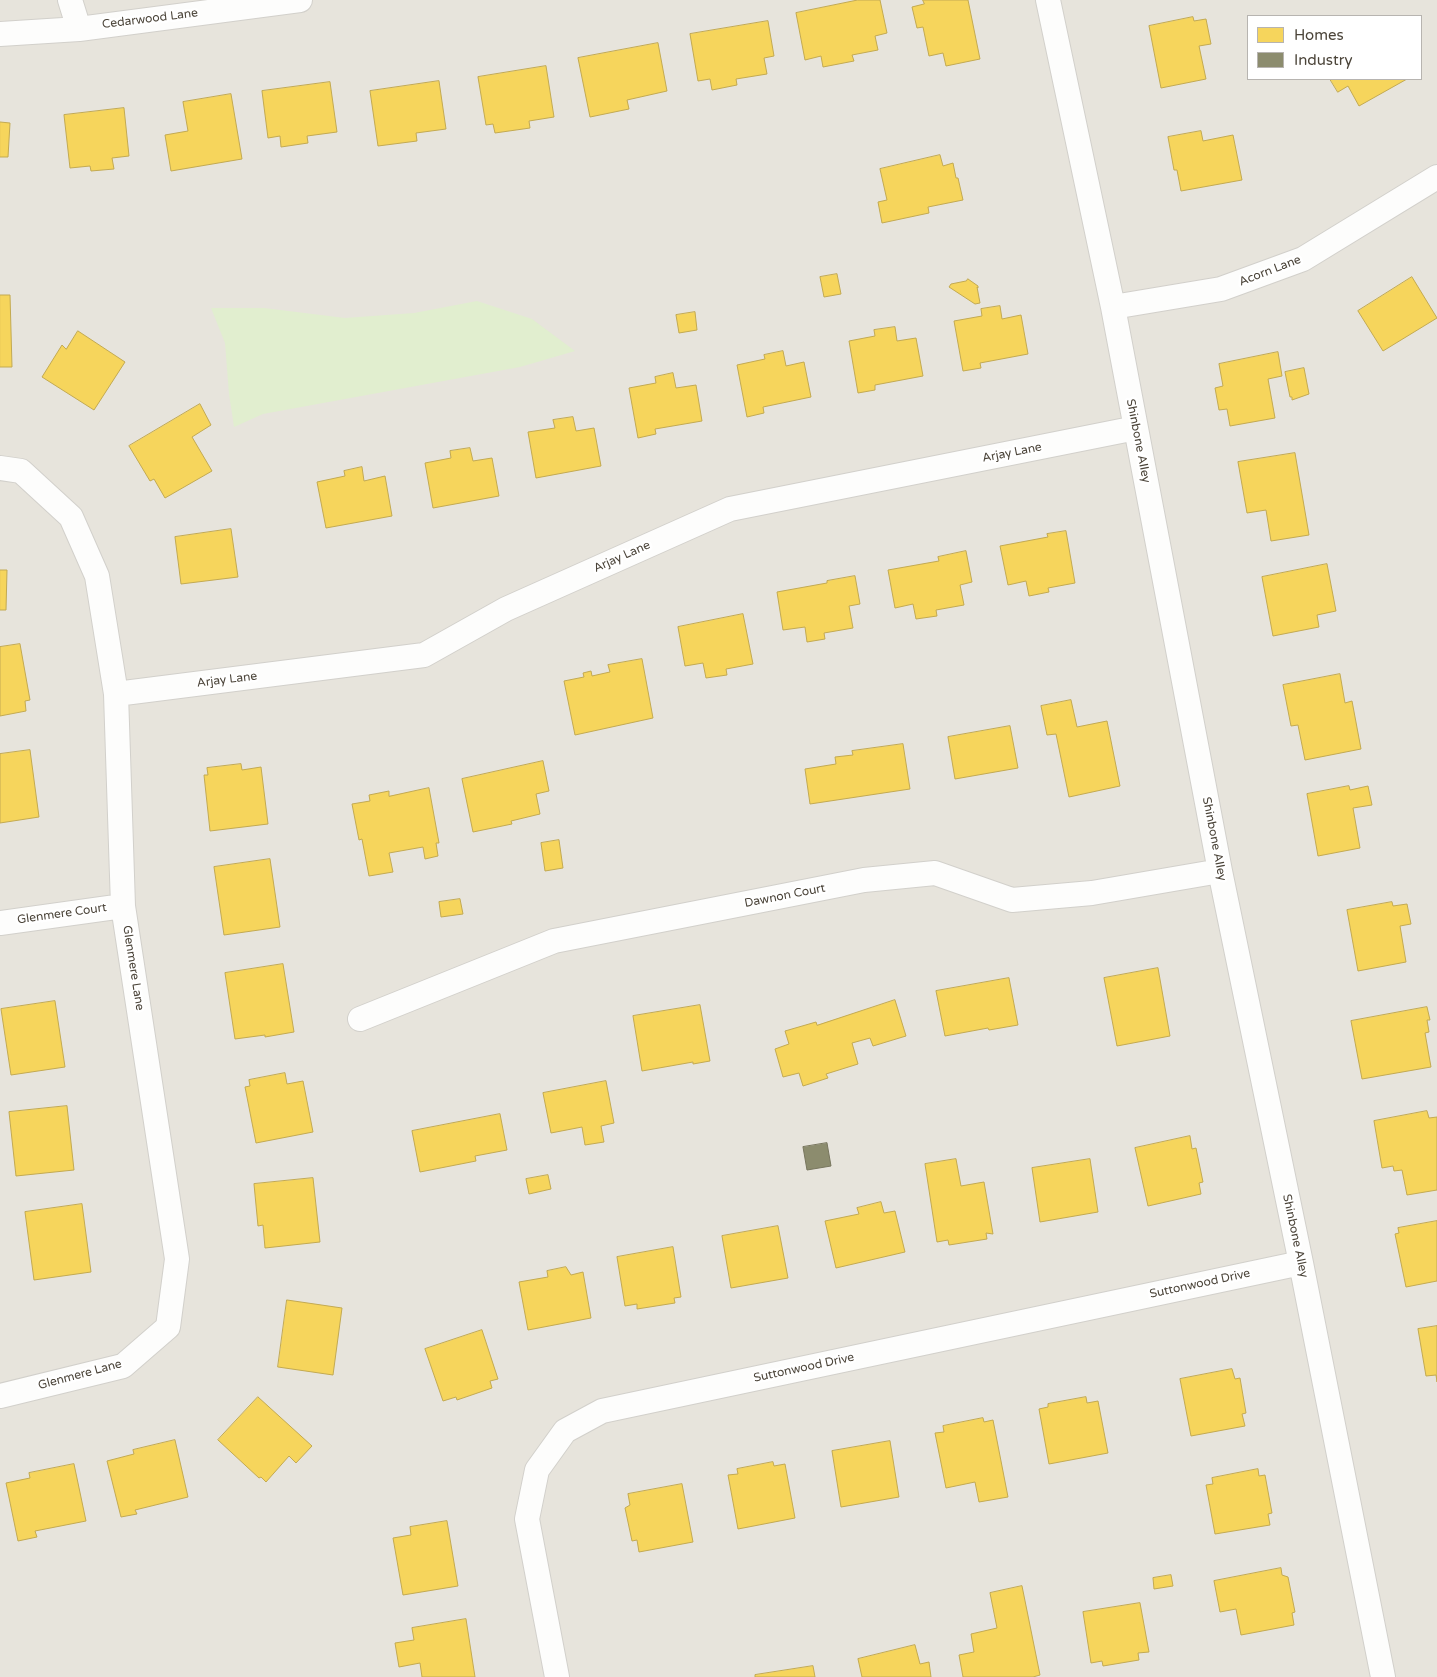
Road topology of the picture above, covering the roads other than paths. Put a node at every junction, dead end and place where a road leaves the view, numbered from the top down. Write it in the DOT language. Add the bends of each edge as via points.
graph roads {
  1 [pos="70,0"];
  2 [pos="300,0"];
  3 [pos="1048,0"];
  4 [pos="79,29"];
  5 [pos="0,34"];
  6 [pos="1437,177"];
  7 [pos="1113,307"];
  8 [pos="1136,428"];
  9 [pos="0,468"];
  10 [pos="116,694"];
  11 [pos="1220,871"];
  12 [pos="123,906"];
  13 [pos="0,923"];
  14 [pos="360,1019"];
  15 [pos="1300,1263"];
  16 [pos="0,1396"];
  17 [pos="557,1677"];
  18 [pos="1383,1677"];
  1 -- 4 [label="street"];
  2 -- 4 [label="street, Cedarwood Lane"];
  3 -- 7 [label="street, Shinbone Alley"];
  4 -- 5 [label="street, Cedarwood Lane"];
  6 -- 7 [label="street, Acorn Lane" via="1303,259 1221,289"];
  7 -- 8 [label="street, Shinbone Alley"];
  8 -- 10 [label="street, Arjay Lane" via="730,509 506,609 424,655"];
  8 -- 11 [label="street, Shinbone Alley"];
  9 -- 10 [label="street, Glenmere Lane" via="21,471 71,517 97,576"];
  10 -- 12 [label="street, Glenmere Lane"];
  11 -- 14 [label="street, Dawnon Court" via="1092,893 1012,900 935,873 864,880 554,941"];
  11 -- 15 [label="street, Shinbone Alley"];
  12 -- 13 [label="street, Glenmere Court"];
  12 -- 16 [label="street, Glenmere Lane" via="177,1259 168,1326 123,1366"];
  15 -- 17 [label="street, Suttonwood Drive" via="602,1411 565,1431 537,1470 527,1519"];
  15 -- 18 [label="street, Shinbone Alley"];
}
